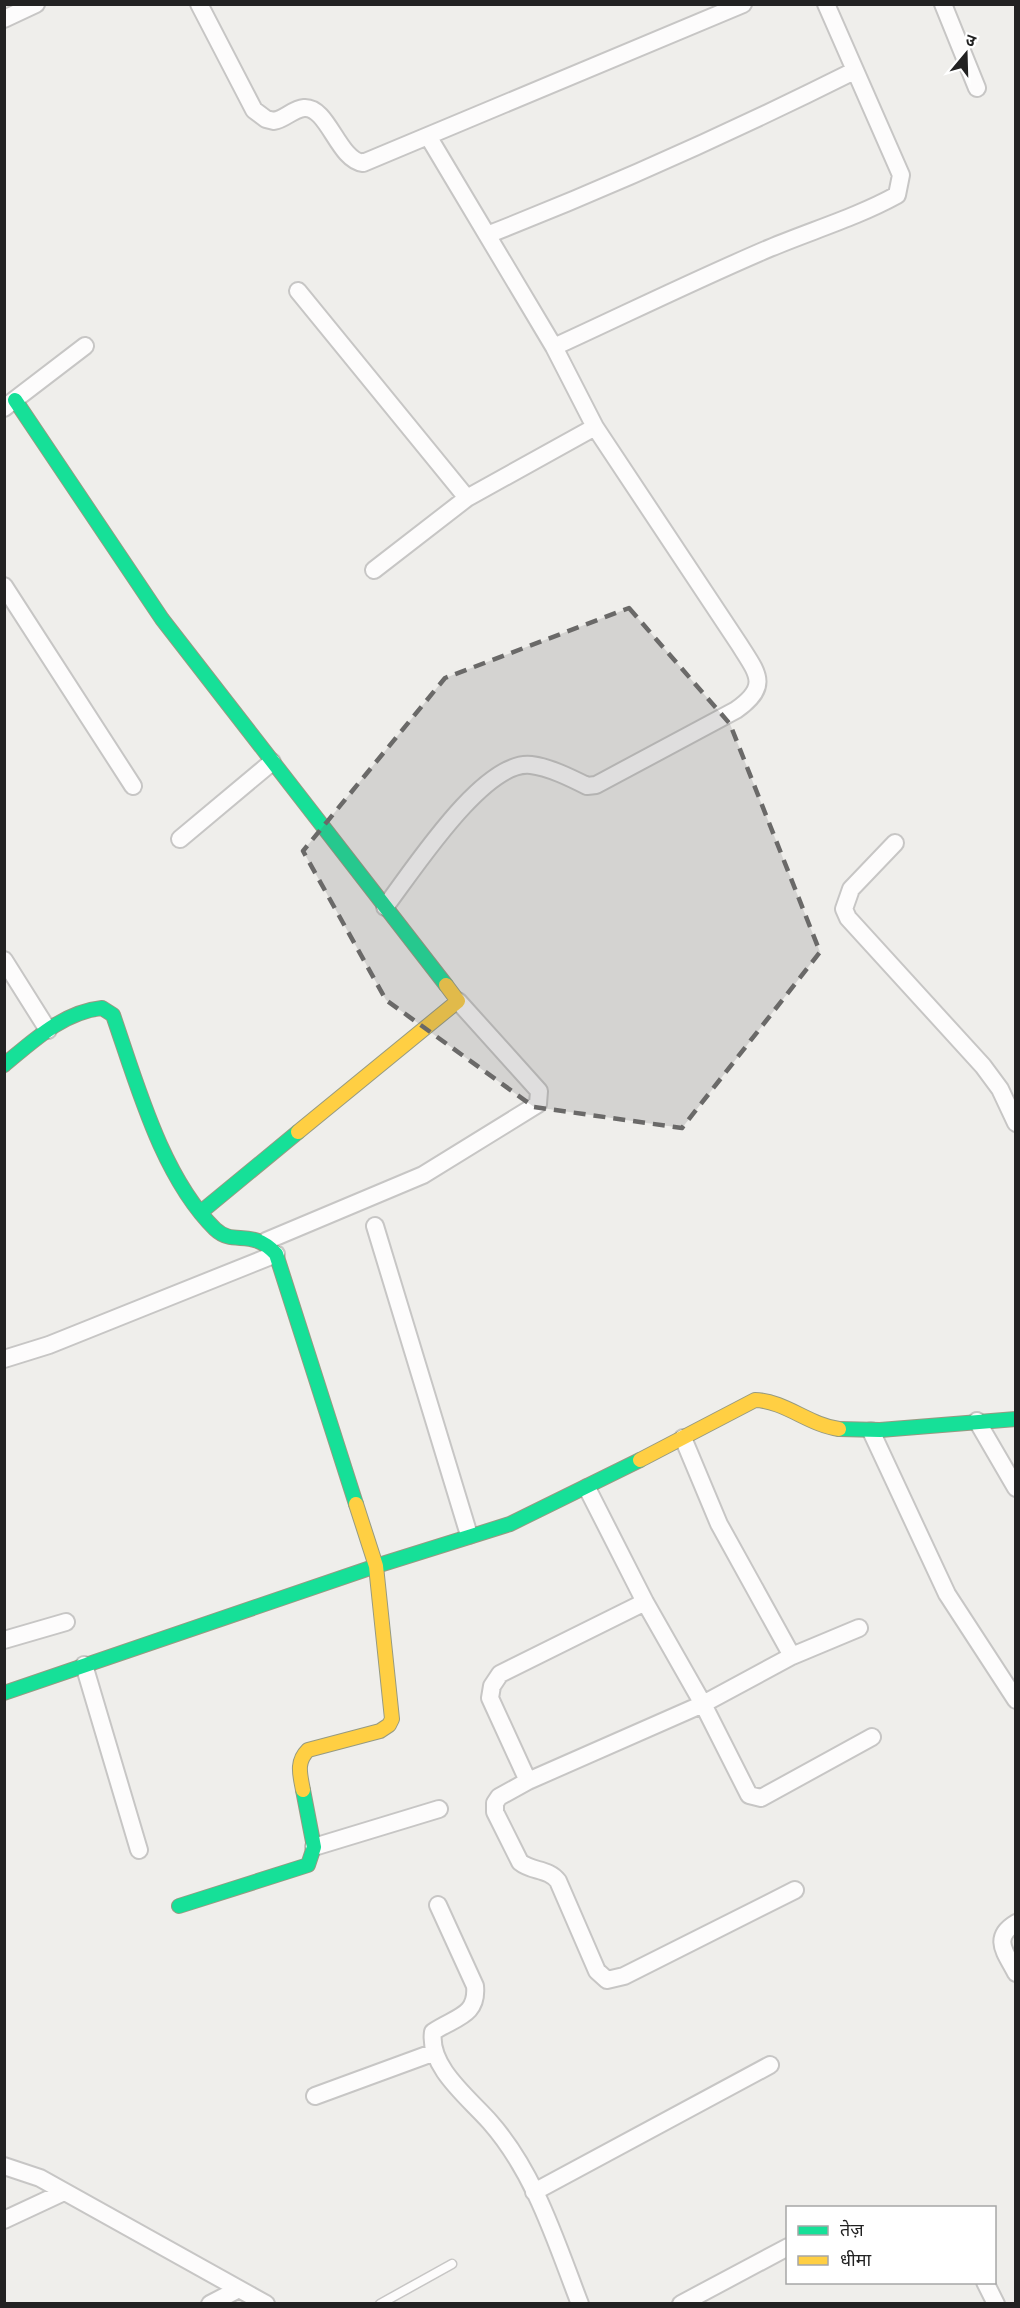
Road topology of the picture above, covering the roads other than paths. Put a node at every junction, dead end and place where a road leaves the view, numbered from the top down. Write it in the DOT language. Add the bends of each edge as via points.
graph roads {
  1 [pos="36,4"];
  2 [pos="199,4"];
  3 [pos="743,4"];
  4 [pos="825,4"];
  5 [pos="943,4"];
  6 [pos="4,19"];
  7 [pos="854,71"];
  8 [pos="977,88"];
  9 [pos="428,136"];
  10 [pos="487,235"];
  11 [pos="298,291"];
  12 [pos="85,346"];
  13 [pos="554,347"];
  14 [pos="10,404"];
  15 [pos="595,427"];
  16 [pos="467,498"];
  17 [pos="374,570"];
  18 [pos="4,586"];
  19 [pos="272,762"];
  20 [pos="133,786"];
  21 [pos="180,839"];
  22 [pos="895,843"];
  23 [pos="385,907"];
  24 [pos="4,960"];
  25 [pos="458,1001"];
  26 [pos="48,1030"];
  27 [pos="4,1065"];
  28 [pos="1016,1123"];
  29 [pos="201,1212"];
  30 [pos="375,1226"];
  31 [pos="271,1248"];
  32 [pos="4,1359"];
  33 [pos="1016,1419"];
  34 [pos="977,1421"];
  35 [pos="871,1431"];
  36 [pos="683,1438"];
  37 [pos="587,1488"];
  38 [pos="1016,1488"];
  39 [pos="469,1535"];
  40 [pos="376,1566"];
  41 [pos="645,1602"];
  42 [pos="66,1622"];
  43 [pos="859,1628"];
  44 [pos="4,1640"];
  45 [pos="792,1656"];
  46 [pos="84,1665"];
  47 [pos="4,1693"];
  48 [pos="1016,1700"];
  49 [pos="702,1704"];
  50 [pos="872,1737"];
  51 [pos="528,1781"];
  52 [pos="439,1809"];
  53 [pos="314,1846"];
  54 [pos="139,1850"];
  55 [pos="795,1890"];
  56 [pos="438,1905"];
  57 [pos="179,1906"];
  58 [pos="1016,1923"];
  59 [pos="1016,1973"];
  60 [pos="435,2052"];
  61 [pos="770,2065"];
  62 [pos="315,2096"];
  63 [pos="4,2166"];
  64 [pos="64,2192"];
  65 [pos="534,2192"];
  66 [pos="4,2220"];
  67 [pos="786,2248"];
  68 [pos="452,2264"];
  69 [pos="986,2284"];
  70 [pos="239,2289"];
  71 [pos="210,2304"];
  72 [pos="266,2304"];
  73 [pos="380,2304"];
  74 [pos="580,2304"];
  75 [pos="681,2304"];
  76 [pos="996,2304"];
  1 -- 6 [label="street"];
  2 -- 9 [label="street" via="254,110 266,119 282,120 300,109 312,110 349,156 363,164"];
  3 -- 9 [label="street"];
  4 -- 7 [label="street"];
  5 -- 8 [label="street"];
  7 -- 10 [label="street" via="591,193"];
  7 -- 13 [label="street" via="901,175 897,195 866,212 821,226 731,265"];
  9 -- 10 [label="street"];
  10 -- 13 [label="street"];
  11 -- 16 [label="street"];
  12 -- 14 [label="street"];
  13 -- 15 [label="street"];
  14 -- 19 [label="street" via="162,619"];
  15 -- 16 [label="street"];
  15 -- 23 [label="street" via="739,644 759,679 757,690 736,710 596,785 587,786 530,764 488,781 462,806"];
  16 -- 17 [label="street"];
  18 -- 20 [label="street"];
  19 -- 21 [label="street"];
  19 -- 23 [label="street"];
  22 -- 28 [label="street" via="851,889 844,909 983,1066 1000,1089"];
  23 -- 25 [label="street"];
  24 -- 26 [label="street"];
  25 -- 29 [label="street"];
  25 -- 31 [label="street" via="539,1091 538,1104 423,1174"];
  26 -- 27 [label="street"];
  26 -- 29 [label="street" via="94,1008 113,1015 176,1174"];
  29 -- 31 [label="street" via="226,1237 255,1237"];
  30 -- 39 [label="street"];
  31 -- 32 [label="street" via="243,1270"];
  31 -- 40 [label="street"];
  33 -- 34 [label="street"];
  34 -- 35 [label="street"];
  34 -- 38 [label="street"];
  35 -- 36 [label="street" via="832,1428 807,1421 767,1399 754,1400"];
  35 -- 48 [label="street" via="947,1594"];
  36 -- 37 [label="street"];
  36 -- 45 [label="street" via="719,1524"];
  37 -- 39 [label="street" via="510,1524"];
  37 -- 41 [label="street"];
  39 -- 40 [label="street"];
  40 -- 46 [label="street"];
  40 -- 53 [label="street" via="392,1719 380,1731 308,1750 302,1757 299,1766"];
  41 -- 49 [label="street"];
  41 -- 51 [label="street" via="500,1674 492,1686 490,1698"];
  42 -- 44 [label="street"];
  43 -- 45 [label="street"];
  45 -- 49 [label="street"];
  46 -- 47 [label="street"];
  46 -- 54 [label="street"];
  49 -- 50 [label="street" via="753,1798 761,1798"];
  49 -- 51 [label="street"];
  51 -- 55 [label="street" via="499,1797 495,1812 520,1862 547,1871 558,1881 597,1971 607,1980 624,1976"];
  52 -- 53 [label="street"];
  53 -- 57 [label="street" via="308,1865"];
  56 -- 60 [label="street" via="475,1986 476,1999 472,2009 433,2032"];
  58 -- 59 [label="street" via="1005,1930 1001,1939"];
  60 -- 62 [label="street"];
  60 -- 65 [label="street" via="462,2093 514,2154"];
  61 -- 65 [label="street"];
  63 -- 64 [label="street" via="40,2178"];
  64 -- 66 [label="street"];
  64 -- 70 [label="street"];
  65 -- 74 [label="street"];
  67 -- 75 [label="street"];
  68 -- 73 [label="lane"];
  69 -- 76 [label="street"];
  70 -- 71 [label="street"];
  70 -- 72 [label="street"];
}
